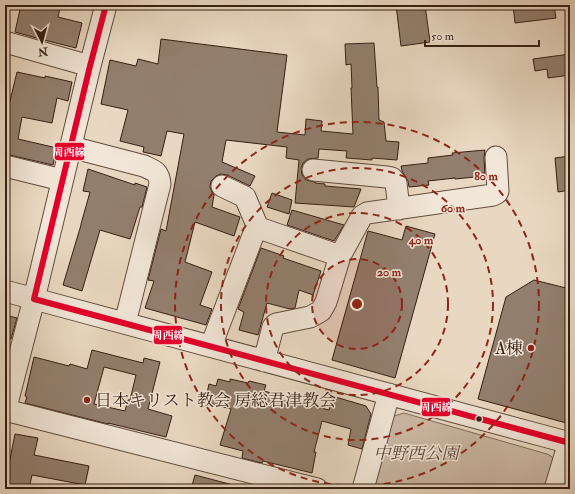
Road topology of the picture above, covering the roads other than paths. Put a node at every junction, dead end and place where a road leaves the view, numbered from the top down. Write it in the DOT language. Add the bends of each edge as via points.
graph roads {
  1 [pos="106,5"];
  2 [pos="5,42"];
  3 [pos="90,66"];
  4 [pos="70,147"];
  5 [pos="496,158"];
  6 [pos="5,166"];
  7 [pos="313,170"];
  8 [pos="62,180"];
  9 [pos="222,186"];
  10 [pos="399,209"];
  11 [pos="259,230"];
  12 [pos="340,256"];
  13 [pos="5,291"];
  14 [pos="34,299"];
  15 [pos="125,323"];
  16 [pos="211,346"];
  17 [pos="264,361"];
  18 [pos="389,394"];
  19 [pos="5,410"];
  20 [pos="570,442"];
  21 [pos="317,489"];
  22 [pos="363,489"];
  23 [pos="555,489"];
  1 -- 3 [label="street"];
  2 -- 3 [label="street"];
  3 -- 4 [label="street"];
  4 -- 8 [label="street"];
  4 -- 15 [label="street" via="144,166 153,170 160,180"];
  5 -- 10 [label="street" via="497,193"];
  6 -- 8 [label="street"];
  7 -- 10 [label="street" via="392,178 396,182"];
  8 -- 14 [label="street"];
  9 -- 11 [label="street" via="245,197"];
  10 -- 12 [label="street" via="366,213 362,216"];
  11 -- 12 [label="street"];
  11 -- 16 [label="street" via="254,234"];
  12 -- 17 [label="street" via="321,311 310,317 276,324"];
  13 -- 14 [label="street"];
  14 -- 15 [label="street"];
  14 -- 19 [label="street"];
  15 -- 16 [label="street"];
  16 -- 17 [label="street"];
  17 -- 18 [label="street"];
  18 -- 20 [label="street"];
  18 -- 22 [label="street"];
  19 -- 21 [label="street"];
  20 -- 23 [label="street"];
}
